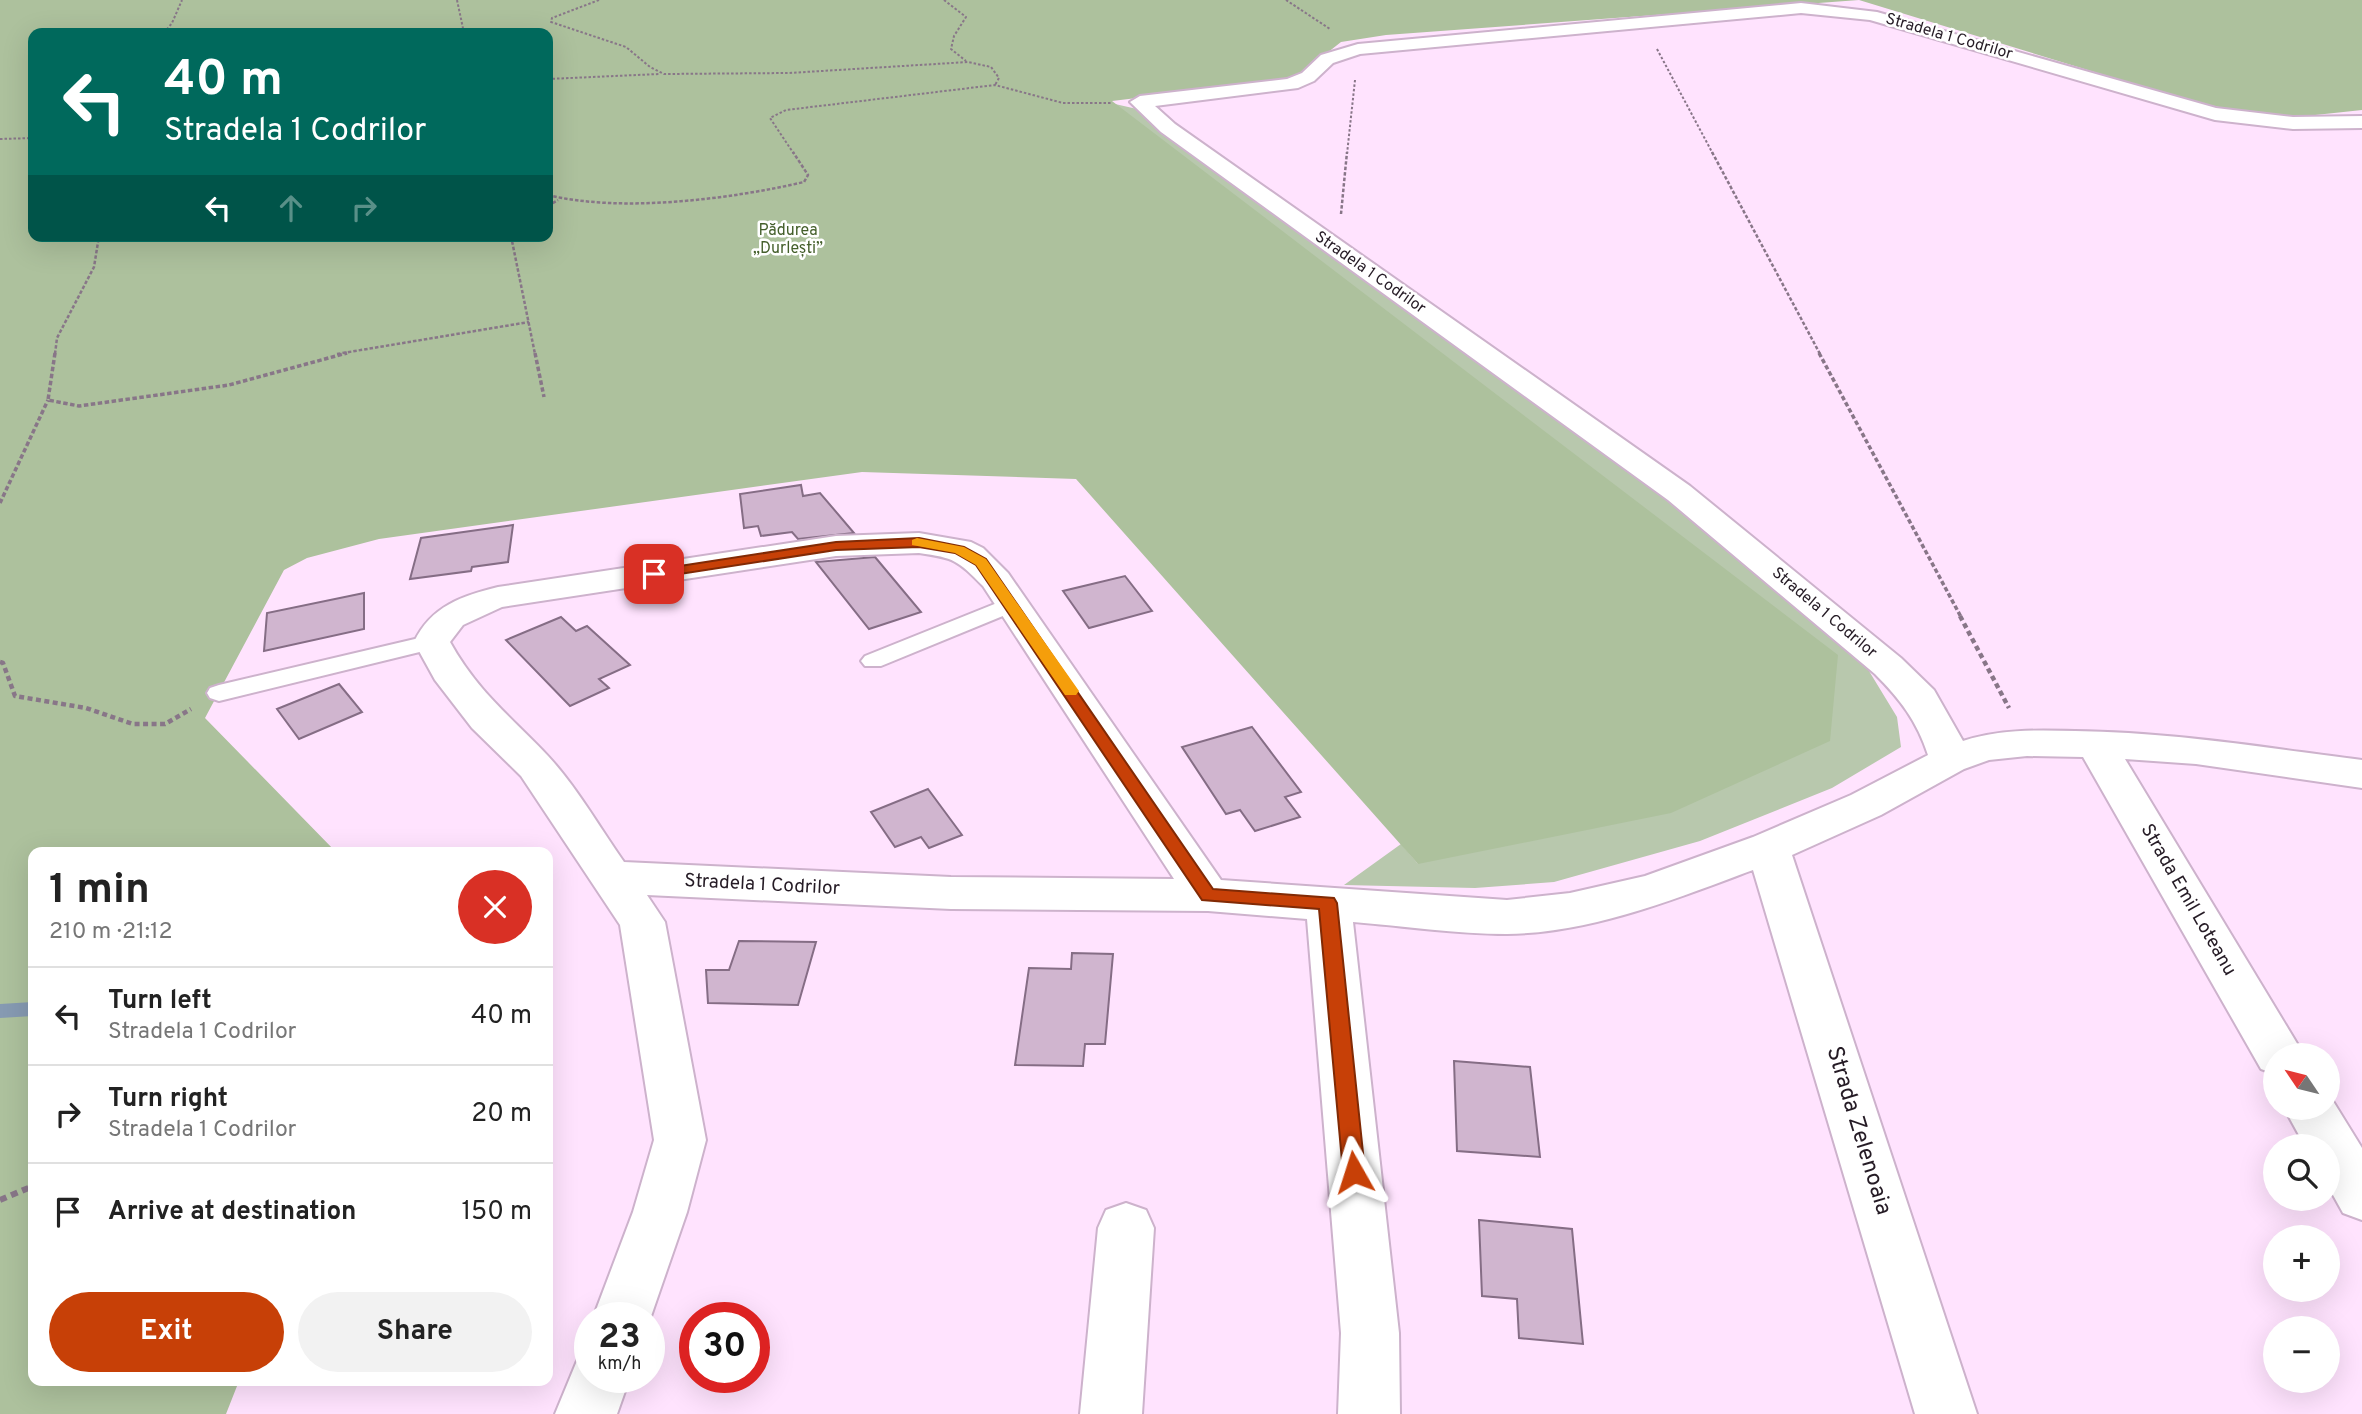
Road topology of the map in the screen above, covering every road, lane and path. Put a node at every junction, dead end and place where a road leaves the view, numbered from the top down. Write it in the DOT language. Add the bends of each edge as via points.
graph roads {
  1 [pos="182,0"];
  2 [pos="457,0"];
  3 [pos="599,0"];
  4 [pos="944,0"];
  5 [pos="1286,0"];
  6 [pos="1643,23"];
  7 [pos="168,28"];
  8 [pos="463,28"];
  9 [pos="1358,49"];
  10 [pos="968,62"];
  11 [pos="664,74"];
  12 [pos="553,79"];
  13 [pos="995,85"];
  14 [pos="1140,102"];
  15 [pos="2362,122"];
  16 [pos="28,138"];
  17 [pos="0,139"];
  18 [pos="553,197"];
  19 [pos="559,200"];
  20 [pos="553,203"];
  21 [pos="98,242"];
  22 [pos="512,242"];
  23 [pos="1337,249"];
  24 [pos="529,322"];
  25 [pos="544,397"];
  26 [pos="48,400"];
  27 [pos="0,503"];
  28 [pos="1012,604"];
  29 [pos="432,642"];
  30 [pos="873,660"];
  31 [pos="0,662"];
  32 [pos="219,692"];
  33 [pos="2027,743"];
  34 [pos="2096,744"];
  35 [pos="1950,760"];
  36 [pos="2362,774"];
  37 [pos="1768,848"];
  38 [pos="614,877"];
  39 [pos="1208,895"];
  40 [pos="1328,903"];
  41 [pos="2272,1043"];
  42 [pos="2317,1120"];
  43 [pos="28,1188"];
  44 [pos="2362,1196"];
  45 [pos="0,1200"];
  46 [pos="1126,1228"];
  47 [pos="628,1302"];
  48 [pos="594,1393"];
  49 [pos="586,1414"];
  50 [pos="1111,1414"];
  51 [pos="1369,1414"];
  52 [pos="1946,1414"];
  1 -- 7 [label="path"];
  2 -- 8 [label="path"];
  3 -- 11 [label="path" via="559,14 551,22 621,44 649,69"];
  4 -- 10 [label="path" via="966,17 951,50"];
  5 -- 9 [label="path"];
  6 -- 9 [label="street, Stradela 1 Codrilor"];
  6 -- 15 [label="street, Stradela 1 Codrilor" via="1801,8 1854,12 2215,114 2293,123"];
  6 -- 33 [label="path"];
  9 -- 14 [label="street, Stradela 1 Codrilor" via="1327,59 1308,77 1291,84"];
  9 -- 23 [label="path"];
  10 -- 11 [label="path" via="789,73"];
  10 -- 13 [label="path" via="991,67 999,78"];
  11 -- 12 [label="path"];
  13 -- 14 [label="path" via="1074,104"];
  13 -- 19 [label="path" via="786,110 770,118 808,175 804,182 789,187 587,203"];
  14 -- 23 [label="street, Stradela 1 Codrilor" via="1168,128"];
  16 -- 17 [label="path"];
  18 -- 19 [label="path"];
  19 -- 20 [label="path"];
  21 -- 26 [label="path" via="94,267 57,338"];
  22 -- 24 [label="path"];
  23 -- 35 [label="street, Stradela 1 Codrilor" via="1679,493 1877,657 1920,698 1940,731"];
  24 -- 25 [label="path"];
  24 -- 26 [label="path" via="333,355 229,385 79,406"];
  26 -- 27 [label="path"];
  28 -- 29 [label="street" via="981,562 959,550 919,542 836,546 498,597 451,617 436,630"];
  28 -- 30 [label="lane"];
  28 -- 39 [label="street"];
  29 -- 32 [label="lane"];
  29 -- 38 [label="street" via="456,681 486,719 535,767"];
  31 -- 32 [label="path" via="15,695 86,708 133,724 165,724"];
  33 -- 34 [label="street"];
  33 -- 35 [label="street" via="1984,748"];
  34 -- 36 [label="street" via="2196,751"];
  34 -- 41 [label="street, Strada Emil Loteanu"];
  35 -- 37 [label="street, Stradela 1 Codrilor" via="1866,805"];
  37 -- 40 [label="street, Stradela 1 Codrilor" via="1652,890 1558,912 1507,917"];
  37 -- 52 [label="street, Strada Zelenoaia"];
  38 -- 39 [label="street, Stradela 1 Codrilor" via="951,893"];
  38 -- 47 [label="street" via="642,922 680,1140"];
  39 -- 40 [label="street, Stradela 1 Codrilor"];
  40 -- 51 [label="street" via="1370,1333"];
  42 -- 44 [label="street"];
  43 -- 45 [label="path"];
  46 -- 50 [label="street"];
  48 -- 49 [label="street"];
}
